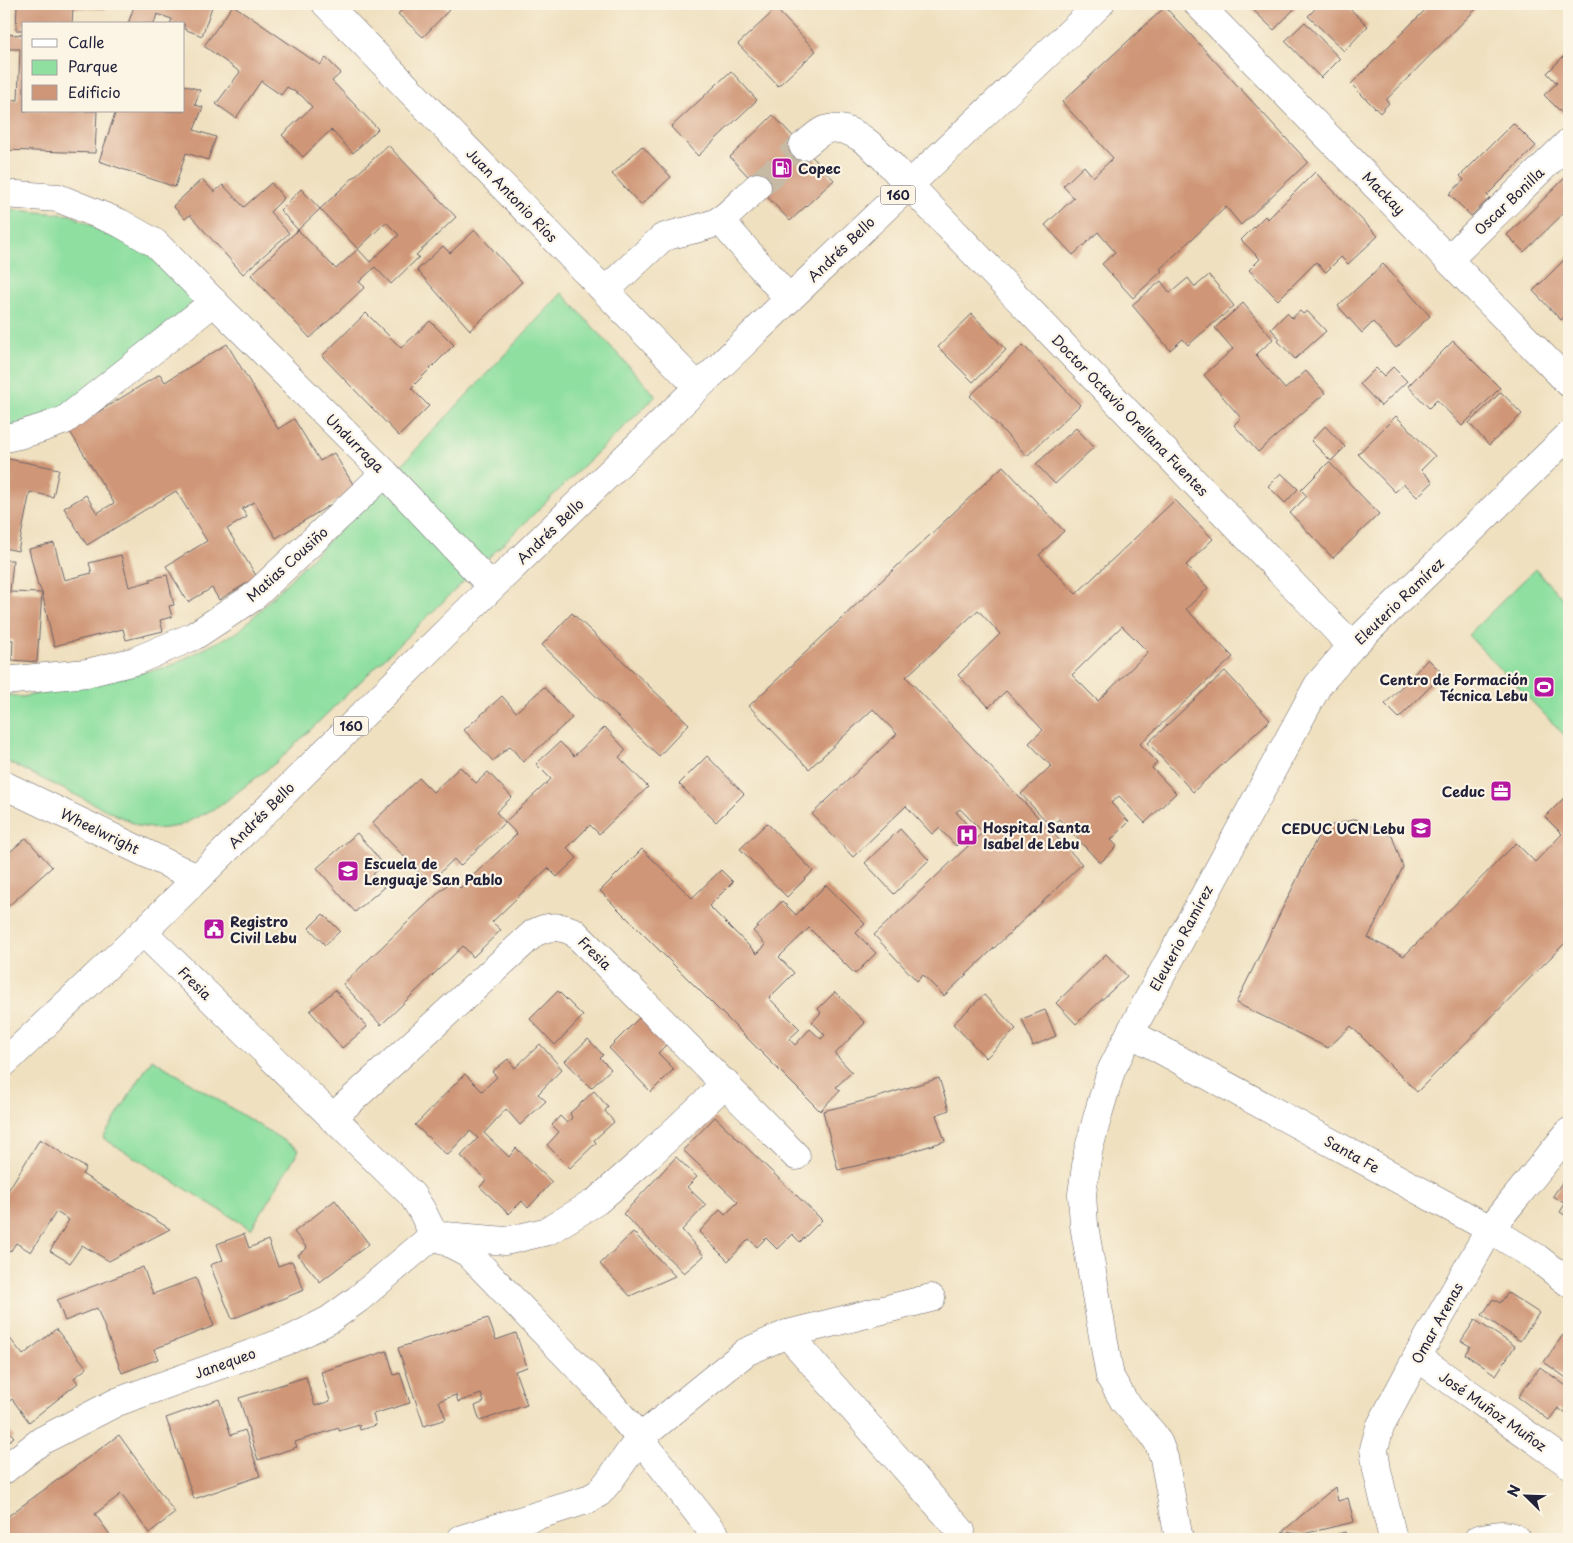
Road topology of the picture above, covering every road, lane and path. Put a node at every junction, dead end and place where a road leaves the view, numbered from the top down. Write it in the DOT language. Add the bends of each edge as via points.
graph roads {
  1 [pos="326,4"];
  2 [pos="1100,4"];
  3 [pos="1198,4"];
  4 [pos="1569,142"];
  5 [pos="803,146"];
  6 [pos="909,185"];
  7 [pos="757,186"];
  8 [pos="4,194"];
  9 [pos="720,220"];
  10 [pos="1450,260"];
  11 [pos="605,291"];
  12 [pos="788,299"];
  13 [pos="214,302"];
  14 [pos="1569,384"];
  15 [pos="698,387"];
  16 [pos="1569,435"];
  17 [pos="4,438"];
  18 [pos="385,473"];
  19 [pos="492,587"];
  20 [pos="1352,646"];
  21 [pos="4,681"];
  22 [pos="4,785"];
  23 [pos="197,878"];
  24 [pos="143,932"];
  25 [pos="1130,1033"];
  26 [pos="4,1063"];
  27 [pos="726,1084"];
  28 [pos="332,1118"];
  29 [pos="1569,1132"];
  30 [pos="796,1156"];
  31 [pos="1490,1229"];
  32 [pos="434,1235"];
  33 [pos="1569,1282"];
  34 [pos="931,1298"];
  35 [pos="787,1334"];
  36 [pos="1417,1357"];
  37 [pos="640,1438"];
  38 [pos="1565,1455"];
  39 [pos="4,1470"];
  40 [pos="961,1531"];
  41 [pos="461,1539"];
  42 [pos="718,1539"];
  43 [pos="1179,1539"];
  44 [pos="1393,1539"];
  45 [pos="1478,1539"];
  46 [pos="1516,1539"];
  1 -- 11 [label="street, Juan Antonio Ríos"];
  2 -- 6 [label="street, Andrés Bello / 160"];
  3 -- 10 [label="street, Mackay"];
  4 -- 10 [label="street, Oscar Bonilla"];
  5 -- 6 [label="street, Doctor Octavio Orellana Fuentes" via="827,129 842,129 860,136"];
  6 -- 12 [label="street, Andrés Bello / 160"];
  6 -- 20 [label="street, Doctor Octavio Orellana Fuentes"];
  7 -- 9 [label="street"];
  8 -- 13 [label="street, Undurraga" via="58,198 120,223 155,243"];
  9 -- 11 [label="street" via="662,238"];
  9 -- 12 [label="street"];
  10 -- 14 [label="street, Mackay"];
  11 -- 15 [label="street, Juan Antonio Ríos"];
  12 -- 15 [label="street, Andrés Bello / 160"];
  13 -- 17 [label="street" via="65,420"];
  13 -- 18 [label="street, Undurraga"];
  15 -- 19 [label="street, Andrés Bello / 160"];
  16 -- 20 [label="street, Eleuterio Ramírez"];
  18 -- 19 [label="street, Undurraga"];
  18 -- 21 [label="street, Matias Cousiño" via="252,598 194,636 135,661 88,672"];
  19 -- 23 [label="street, Andrés Bello / 160"];
  20 -- 25 [label="street, Eleuterio Ramírez" via="1330,669 1307,702"];
  22 -- 23 [label="street, Wheelwright"];
  23 -- 24 [label="street, Andrés Bello / 160"];
  24 -- 26 [label="street, Andrés Bello / 160"];
  24 -- 28 [label="street, Fresia"];
  25 -- 31 [label="street, Santa Fe"];
  25 -- 43 [label="street, Eleuterio Ramírez" via="1112,1071 1088,1152 1082,1194 1084,1225 1110,1377 1124,1402 1159,1444"];
  27 -- 28 [label="street, Fresia" via="574,932 556,926 534,933"];
  27 -- 30 [label="street, Fresia"];
  27 -- 32 [label="street" via="597,1201 548,1231 506,1241"];
  28 -- 32 [label="street, Fresia" via="412,1195"];
  29 -- 31 [label="street, Omar Arenas"];
  31 -- 33 [label="street, Santa Fe"];
  31 -- 36 [label="street, Omar Arenas"];
  32 -- 37 [label="street" via="468,1253 594,1384"];
  32 -- 39 [label="street, Janequeo" via="329,1320 292,1339 117,1402 41,1441"];
  34 -- 35 [label="street"];
  35 -- 37 [label="street" via="746,1352"];
  35 -- 40 [label="street"];
  36 -- 38 [label="street, José Muñoz Muñoz"];
  36 -- 44 [label="street, Omar Arenas" via="1380,1427 1374,1449"];
  37 -- 41 [label="street" via="599,1493 587,1500"];
  37 -- 42 [label="street"];
  45 -- 46 [label="street" via="1505,1534"];
}
